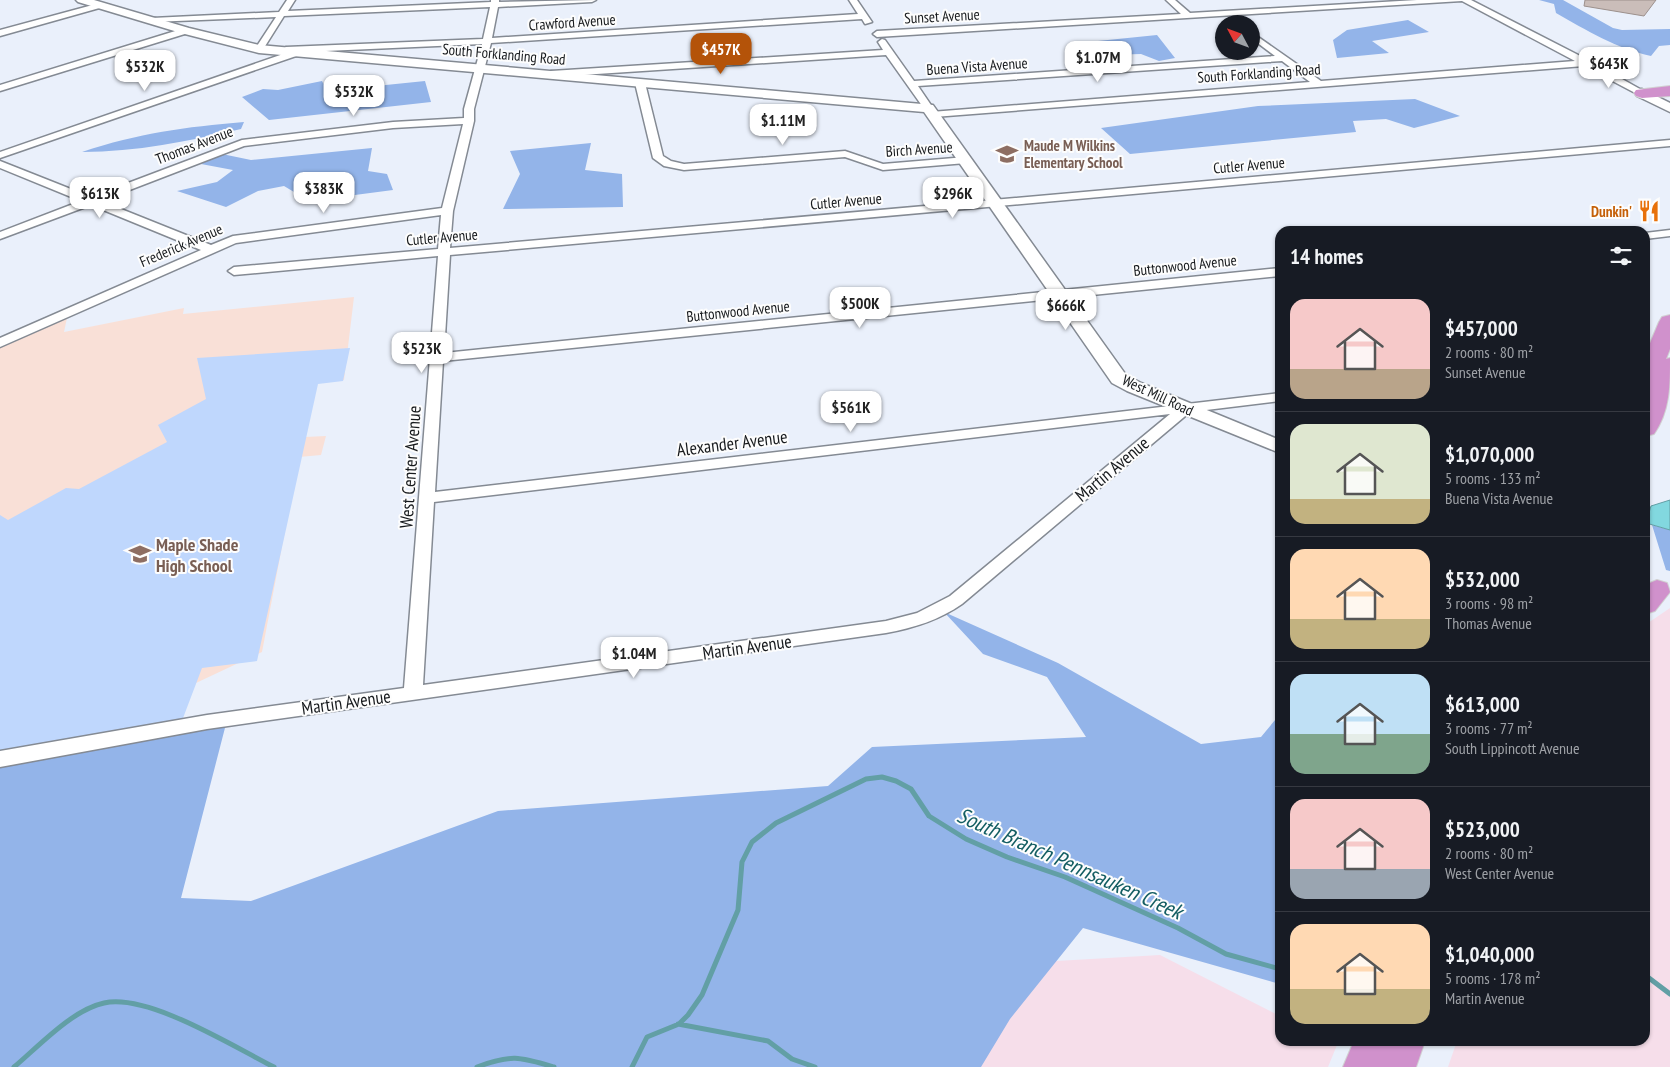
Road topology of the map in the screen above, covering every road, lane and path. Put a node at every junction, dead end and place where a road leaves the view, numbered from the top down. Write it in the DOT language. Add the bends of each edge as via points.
graph roads {
  1 [pos="82,0"];
  2 [pos="291,0"];
  3 [pos="592,0"];
  4 [pos="853,0"];
  5 [pos="1170,0"];
  6 [pos="1458,0"];
  7 [pos="1465,0"];
  8 [pos="494,3"];
  9 [pos="100,5"];
  10 [pos="1224,14"];
  11 [pos="282,15"];
  12 [pos="864,16"];
  13 [pos="1188,16"];
  14 [pos="152,20"];
  15 [pos="0,26"];
  16 [pos="12,30"];
  17 [pos="185,30"];
  18 [pos="0,33"];
  19 [pos="877,34"];
  20 [pos="486,41"];
  21 [pos="1260,41"];
  22 [pos="258,49"];
  23 [pos="281,51"];
  24 [pos="298,52"];
  25 [pos="888,52"];
  26 [pos="1284,58"];
  27 [pos="1587,64"];
  28 [pos="480,68"];
  29 [pos="551,74"];
  30 [pos="640,83"];
  31 [pos="912,84"];
  32 [pos="1319,84"];
  33 [pos="0,88"];
  34 [pos="1670,91"];
  35 [pos="1642,93"];
  36 [pos="1670,108"];
  37 [pos="931,111"];
  38 [pos="469,121"];
  39 [pos="1670,143"];
  40 [pos="0,155"];
  41 [pos="966,160"];
  42 [pos="0,164"];
  43 [pos="91,201"];
  44 [pos="996,202"];
  45 [pos="447,210"];
  46 [pos="1670,233"];
  47 [pos="1650,235"];
  48 [pos="0,236"];
  49 [pos="210,249"];
  50 [pos="444,252"];
  51 [pos="234,270"];
  52 [pos="1275,272"];
  53 [pos="1060,294"];
  54 [pos="1670,322"];
  55 [pos="0,343"];
  56 [pos="437,358"];
  57 [pos="1653,368"];
  58 [pos="1650,391"];
  59 [pos="1275,399"];
  60 [pos="1186,408"];
  61 [pos="1275,445"];
  62 [pos="426,498"];
  63 [pos="413,693"];
  64 [pos="0,759"];
  65 [pos="1373,1046"];
  66 [pos="1403,1046"];
  67 [pos="1364,1067"];
  68 [pos="1395,1067"];
  1 -- 9 [label="street, South Forklanding Road"];
  2 -- 11 [label="street"];
  3 -- 8 [label="street"];
  4 -- 12 [label="street"];
  5 -- 13 [label="street"];
  6 -- 10 [label="street, Sunset Avenue"];
  7 -- 27 [label="street"];
  8 -- 11 [label="street"];
  8 -- 20 [label="street, West Center Avenue"];
  9 -- 14 [label="street, South Forklanding Road"];
  9 -- 16 [label="street"];
  10 -- 13 [label="street, Sunset Avenue"];
  11 -- 14 [label="street"];
  11 -- 22 [label="street"];
  12 -- 19 [label="street"];
  12 -- 20 [label="street, Crawford Avenue"];
  13 -- 19 [label="street, Sunset Avenue"];
  14 -- 17 [label="street, South Forklanding Road"];
  15 -- 16 [label="street"];
  16 -- 18 [label="street"];
  17 -- 22 [label="street, South Forklanding Road"];
  17 -- 33 [label="street"];
  19 -- 25 [label="street"];
  20 -- 23 [label="street, Crawford Avenue"];
  20 -- 28 [label="street, West Center Avenue"];
  21 -- 26 [label="street"];
  22 -- 23 [label="street, South Forklanding Road"];
  23 -- 24 [label="street, South Forklanding Road"];
  24 -- 28 [label="street, South Forklanding Road"];
  24 -- 40 [label="street"];
  25 -- 29 [label="street"];
  25 -- 31 [label="street"];
  26 -- 31 [label="street, Buena Vista Avenue"];
  26 -- 32 [label="street"];
  27 -- 32 [label="street, South Forklanding Road"];
  27 -- 35 [label="street"];
  28 -- 29 [label="street, South Forklanding Road"];
  28 -- 38 [label="street, West Center Avenue"];
  29 -- 30 [label="street, South Forklanding Road"];
  30 -- 37 [label="street, South Forklanding Road"];
  30 -- 41 [label="street, Birch Avenue" via="658,158 675,166 845,154 858,156 872,166 883,167"];
  31 -- 37 [label="street"];
  32 -- 37 [label="street, South Forklanding Road"];
  34 -- 35 [label="highway"];
  35 -- 36 [label="street"];
  37 -- 41 [label="street, West Mill Road"];
  38 -- 43 [label="street, Thomas Avenue" via="393,125 242,143"];
  38 -- 45 [label="street, West Center Avenue"];
  39 -- 44 [label="street, Cutler Avenue"];
  41 -- 44 [label="street, West Mill Road"];
  42 -- 43 [label="street"];
  43 -- 48 [label="street, Thomas Avenue"];
  43 -- 49 [label="street"];
  44 -- 50 [label="street, Cutler Avenue"];
  44 -- 53 [label="street, West Mill Road"];
  45 -- 49 [label="street, Frederick Avenue" via="233,240"];
  45 -- 50 [label="street, West Center Avenue"];
  46 -- 47 [label="street"];
  49 -- 55 [label="street, Frederick Avenue"];
  50 -- 51 [label="street, Cutler Avenue"];
  50 -- 56 [label="street, West Center Avenue"];
  52 -- 53 [label="street, Buttonwood Avenue"];
  53 -- 56 [label="street, Buttonwood Avenue"];
  53 -- 60 [label="street, West Mill Road" via="1120,379"];
  54 -- 57 [label="highway"];
  56 -- 62 [label="street, West Center Avenue"];
  57 -- 58 [label="highway"];
  59 -- 60 [label="street, Alexander Avenue"];
  60 -- 61 [label="street, West Mill Road"];
  60 -- 62 [label="street, Alexander Avenue"];
  60 -- 63 [label="street, Martin Avenue" via="956,600 927,617 886,627"];
  62 -- 63 [label="street, West Center Avenue"];
  63 -- 64 [label="street, Martin Avenue" via="207,722"];
  65 -- 67 [label="highway"];
  66 -- 68 [label="highway"];
}
